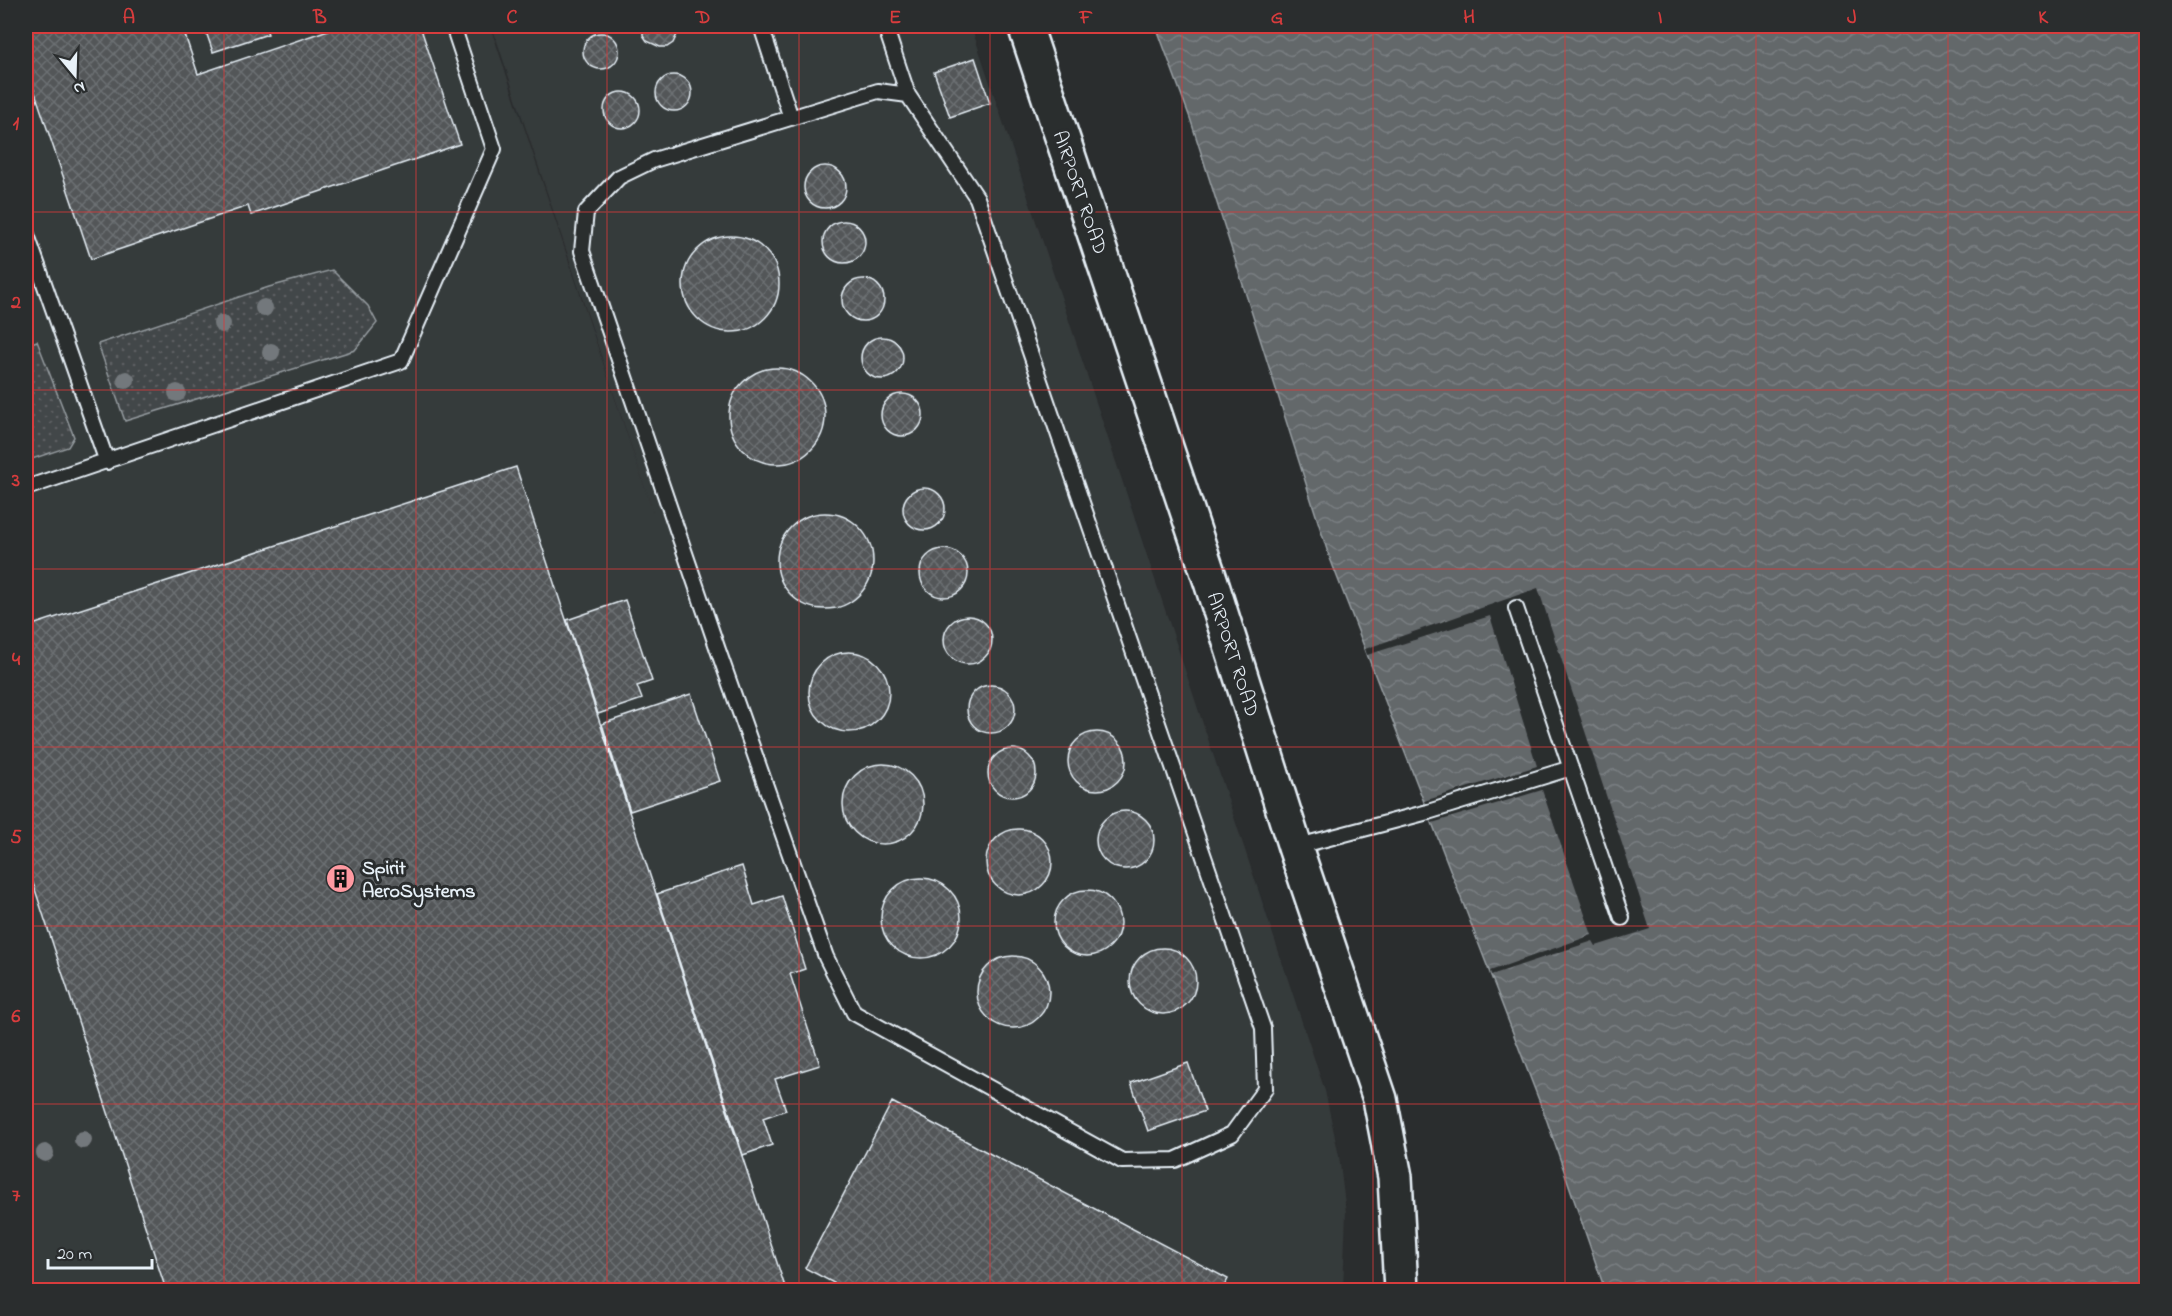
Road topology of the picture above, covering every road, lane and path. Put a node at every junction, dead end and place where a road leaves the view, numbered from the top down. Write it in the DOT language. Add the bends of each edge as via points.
graph roads {
  1 [pos="453,26"];
  2 [pos="761,26"];
  3 [pos="885,26"];
  4 [pos="1025,26"];
  5 [pos="908,95"];
  6 [pos="791,118"];
  7 [pos="26,232"];
  8 [pos="107,462"];
  9 [pos="26,488"];
  10 [pos="1516,608"];
  11 [pos="1571,768"];
  12 [pos="1295,847"];
  13 [pos="1622,918"];
  14 [pos="1401,1290"];
  1 -- 8 [label="lane" via="494,149 401,361"];
  2 -- 6 [label="lane"];
  3 -- 5 [label="lane"];
  4 -- 12 [label="street, AIRPORT ROAD"];
  5 -- 6 [label="lane" via="878,91"];
  5 -- 6 [label="lane" via="977,198 1263,1028 1265,1089 1232,1134 1175,1160 1122,1161 854,1013 826,957 582,252 586,212 619,177 654,160"];
  7 -- 8 [label="lane"];
  8 -- 9 [label="lane"];
  10 -- 11 [label="lane"];
  11 -- 12 [label="lane"];
  11 -- 13 [label="lane"];
  12 -- 14 [label="street, AIRPORT ROAD" via="1380,1099 1395,1177"];
}
